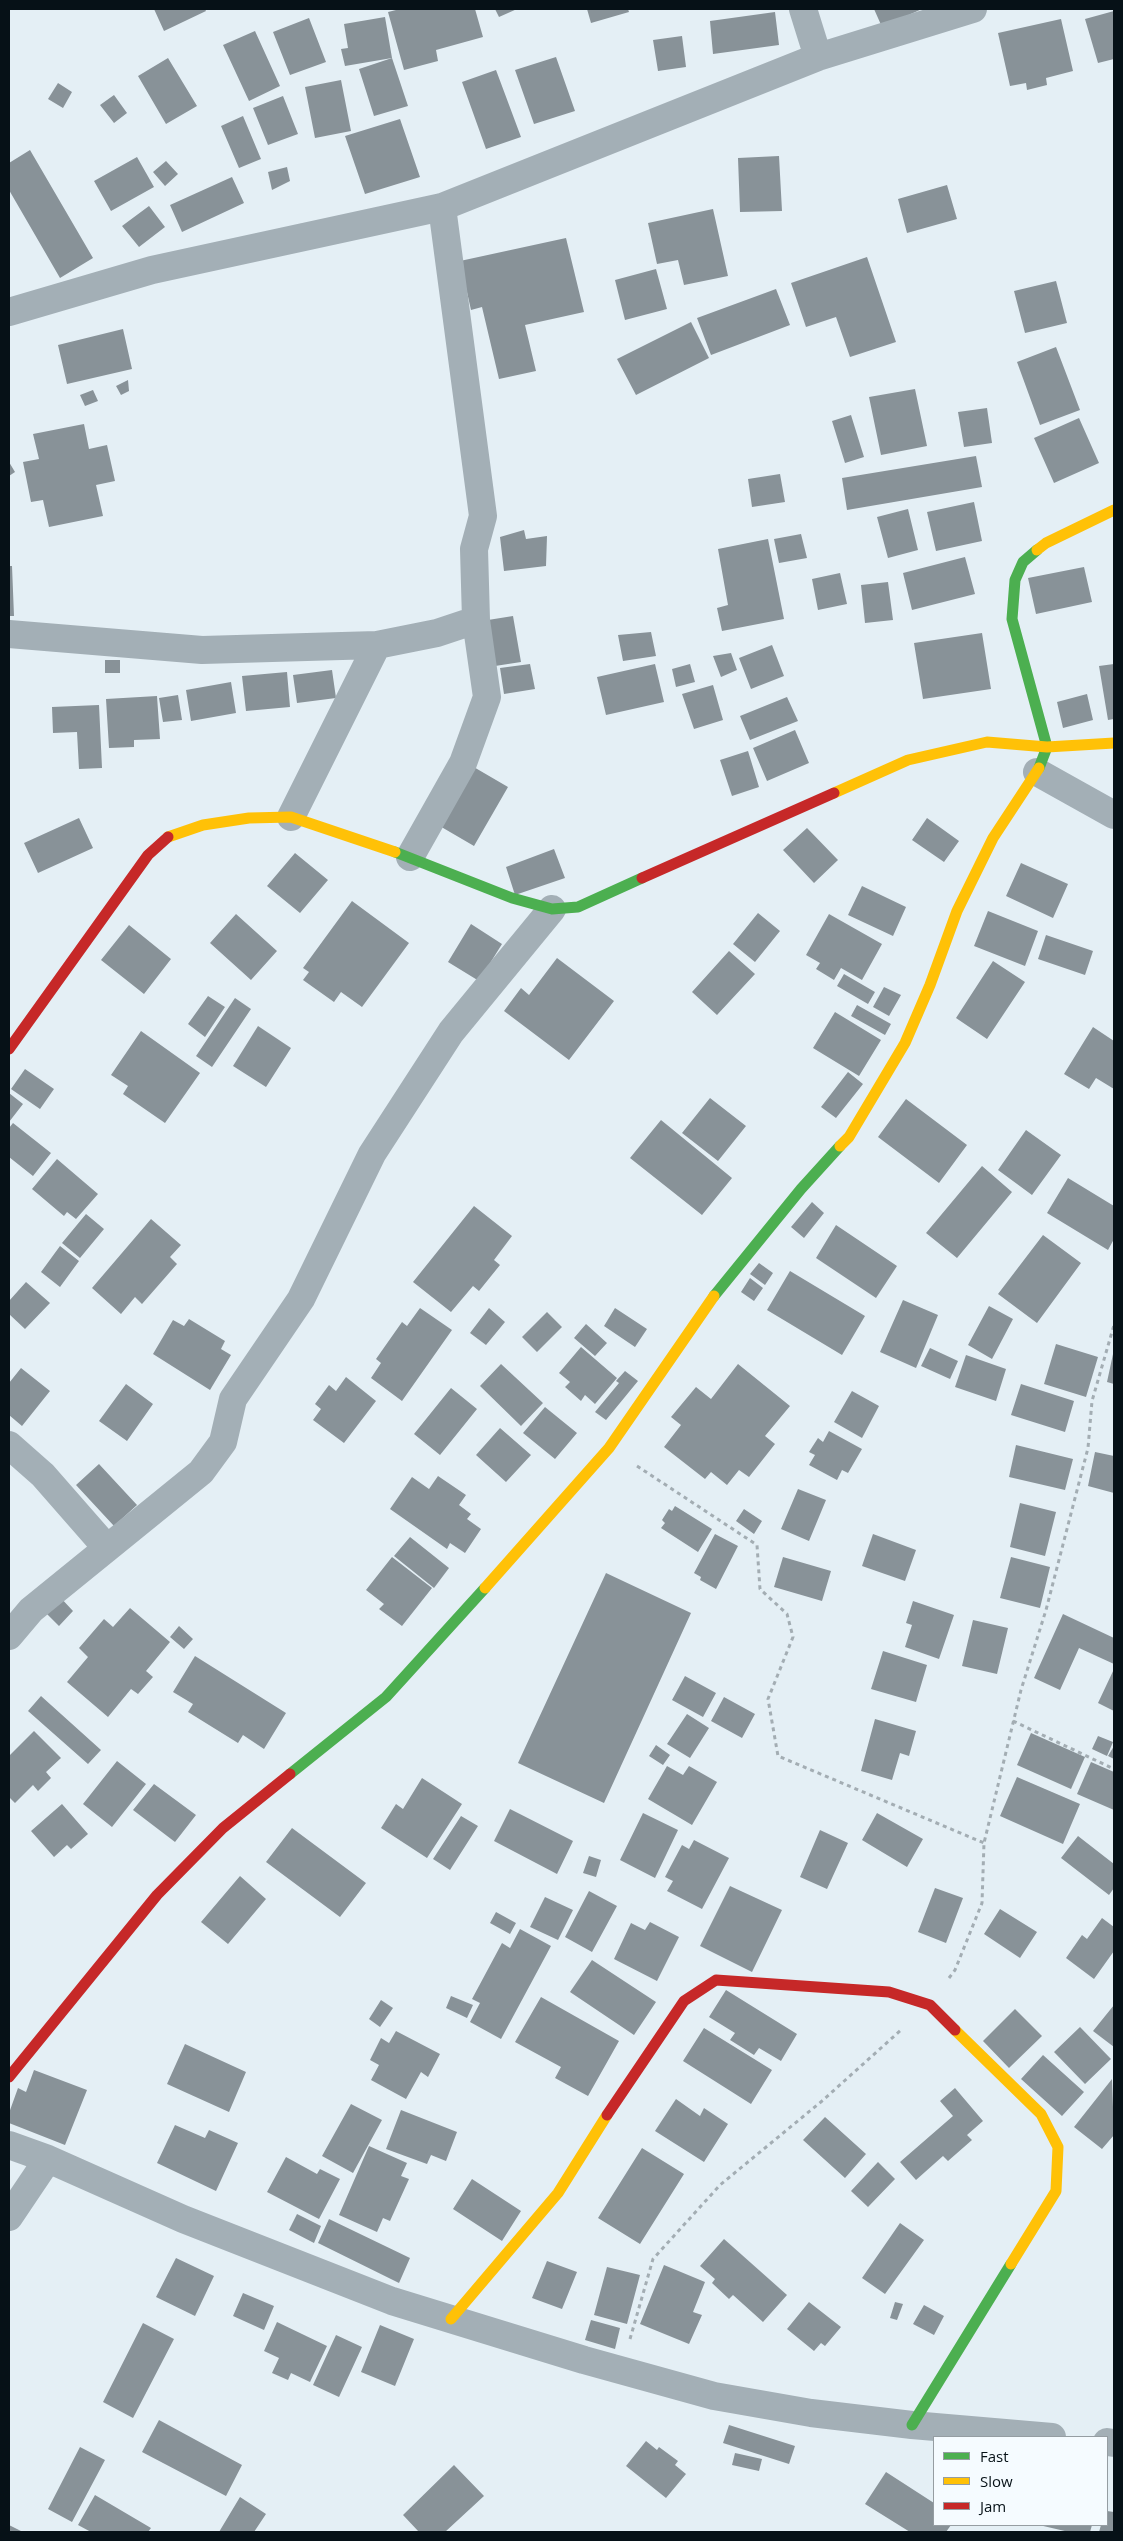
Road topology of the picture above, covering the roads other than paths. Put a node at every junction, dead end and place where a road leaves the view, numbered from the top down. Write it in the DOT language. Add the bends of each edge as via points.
graph roads {
  1 [pos="802,9"];
  2 [pos="973,9"];
  3 [pos="818,57"];
  4 [pos="442,207"];
  5 [pos="9,312"];
  6 [pos="1114,510"];
  7 [pos="476,620"];
  8 [pos="9,634"];
  9 [pos="377,645"];
  10 [pos="1114,743"];
  11 [pos="1047,747"];
  12 [pos="1037,772"];
  13 [pos="1114,815"];
  14 [pos="291,817"];
  15 [pos="410,857"];
  16 [pos="552,909"];
  17 [pos="9,1049"];
  18 [pos="9,1446"];
  19 [pos="106,1547"];
  20 [pos="9,1636"];
  21 [pos="9,2077"];
  22 [pos="9,2144"];
  23 [pos="48,2159"];
  24 [pos="9,2217"];
  25 [pos="451,2319"];
  26 [pos="912,2425"];
  27 [pos="1040,2436"];
  1 -- 3 [label="street"];
  2 -- 3 [label="street"];
  3 -- 4 [label="street"];
  4 -- 5 [label="street" via="152,270"];
  4 -- 7 [label="street" via="483,516 474,549"];
  6 -- 11 [label="street" via="1046,543 1024,562 1015,580 1012,619"];
  7 -- 9 [label="street" via="437,633"];
  7 -- 15 [label="street" via="487,697 463,763"];
  8 -- 9 [label="street" via="202,650"];
  9 -- 14 [label="street"];
  10 -- 11 [label="street"];
  11 -- 12 [label="street"];
  11 -- 16 [label="street" via="987,742 908,760 578,907"];
  12 -- 13 [label="street"];
  12 -- 21 [label="street" via="993,838 957,911 905,1043 864,1113 848,1137 722,1285 609,1448 386,1697 223,1828 157,1895"];
  14 -- 15 [label="street"];
  14 -- 17 [label="street" via="249,818 203,825 168,837 148,855"];
  15 -- 16 [label="street" via="512,898"];
  16 -- 19 [label="street" via="451,1032 372,1154 301,1299 233,1399 223,1442 201,1472"];
  18 -- 19 [label="street" via="43,1475"];
  19 -- 20 [label="street" via="31,1610"];
  22 -- 23 [label="street"];
  23 -- 24 [label="street"];
  23 -- 25 [label="street" via="201,2226 392,2301"];
  25 -- 26 [label="street" via="714,2396 811,2413"];
  25 -- 26 [label="street" via="558,2193 684,2001 716,1980 889,1992 930,2005 1041,2114 1058,2147 1056,2190"];
  26 -- 27 [label="street"];
}
